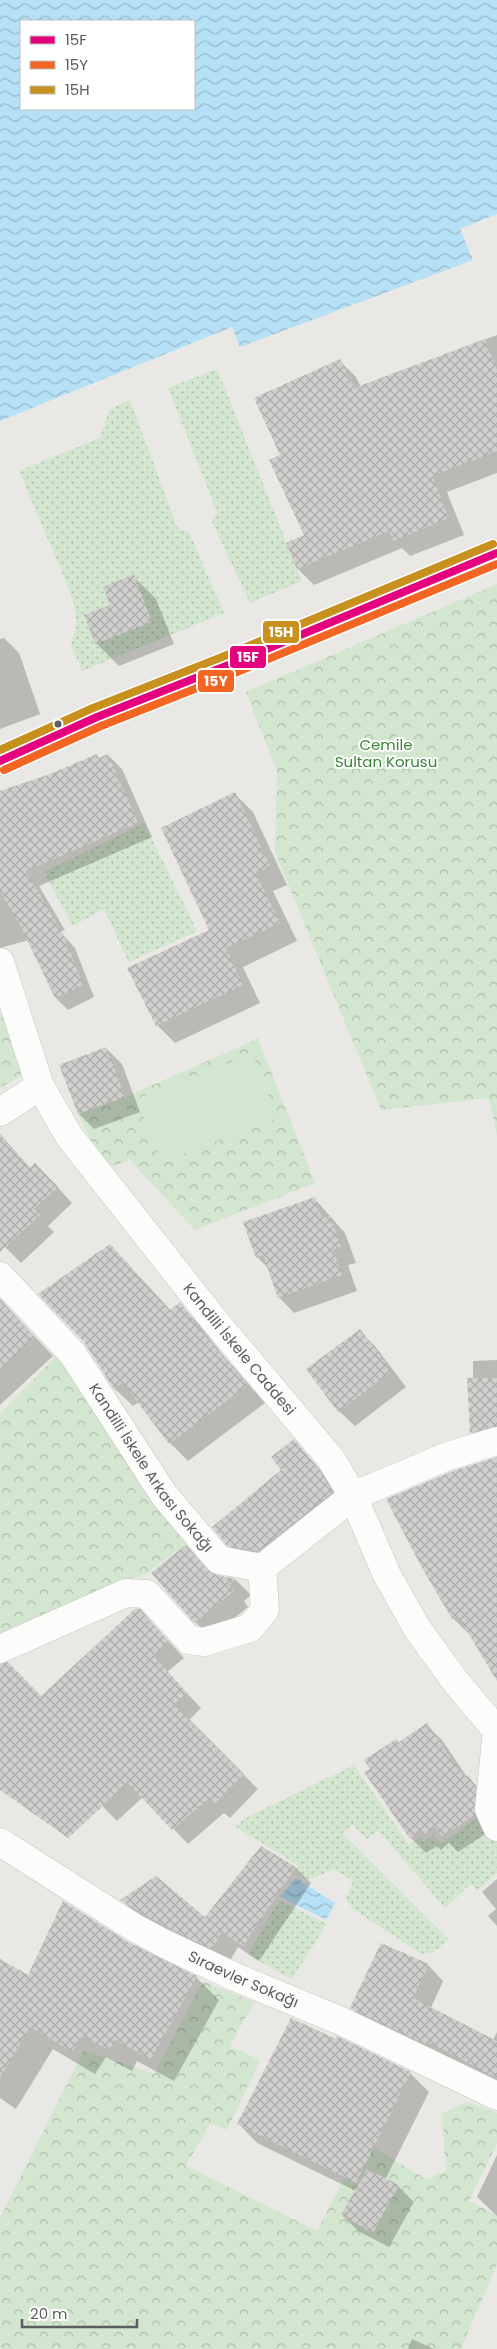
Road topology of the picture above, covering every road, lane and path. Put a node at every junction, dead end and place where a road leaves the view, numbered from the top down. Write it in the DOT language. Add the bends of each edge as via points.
graph roads {
  1 [pos="497,553"];
  2 [pos="0,761"];
  3 [pos="0,962"];
  4 [pos="40,1086"];
  5 [pos="0,1112"];
  6 [pos="0,1276"];
  7 [pos="497,1441"];
  8 [pos="353,1496"];
  9 [pos="262,1568"];
  10 [pos="0,1649"];
  11 [pos="497,1730"];
  12 [pos="497,1827"];
  13 [pos="0,1842"];
  14 [pos="497,2096"];
  1 -- 2 [label="main road" via="97,717"];
  3 -- 4 [label="street, Kandilli İskele Caddesi"];
  4 -- 5 [label="street"];
  4 -- 8 [label="street, Kandilli İskele Caddesi" via="84,1156 214,1320 319,1443"];
  6 -- 9 [label="street, Kandilli İskele Arkası Sokağı" via="72,1353 164,1495 219,1560"];
  7 -- 8 [label="street" via="448,1456"];
  8 -- 9 [label="street"];
  8 -- 11 [label="street, Kandilli İskele Caddesi" via="387,1575 418,1630"];
  9 -- 10 [label="street" via="265,1610 250,1628 204,1642 189,1640 147,1594 126,1593"];
  11 -- 12 [label="street" via="489,1809"];
  13 -- 14 [label="street, Sıraevler Sokağı" via="163,1943 341,2021"];
}
